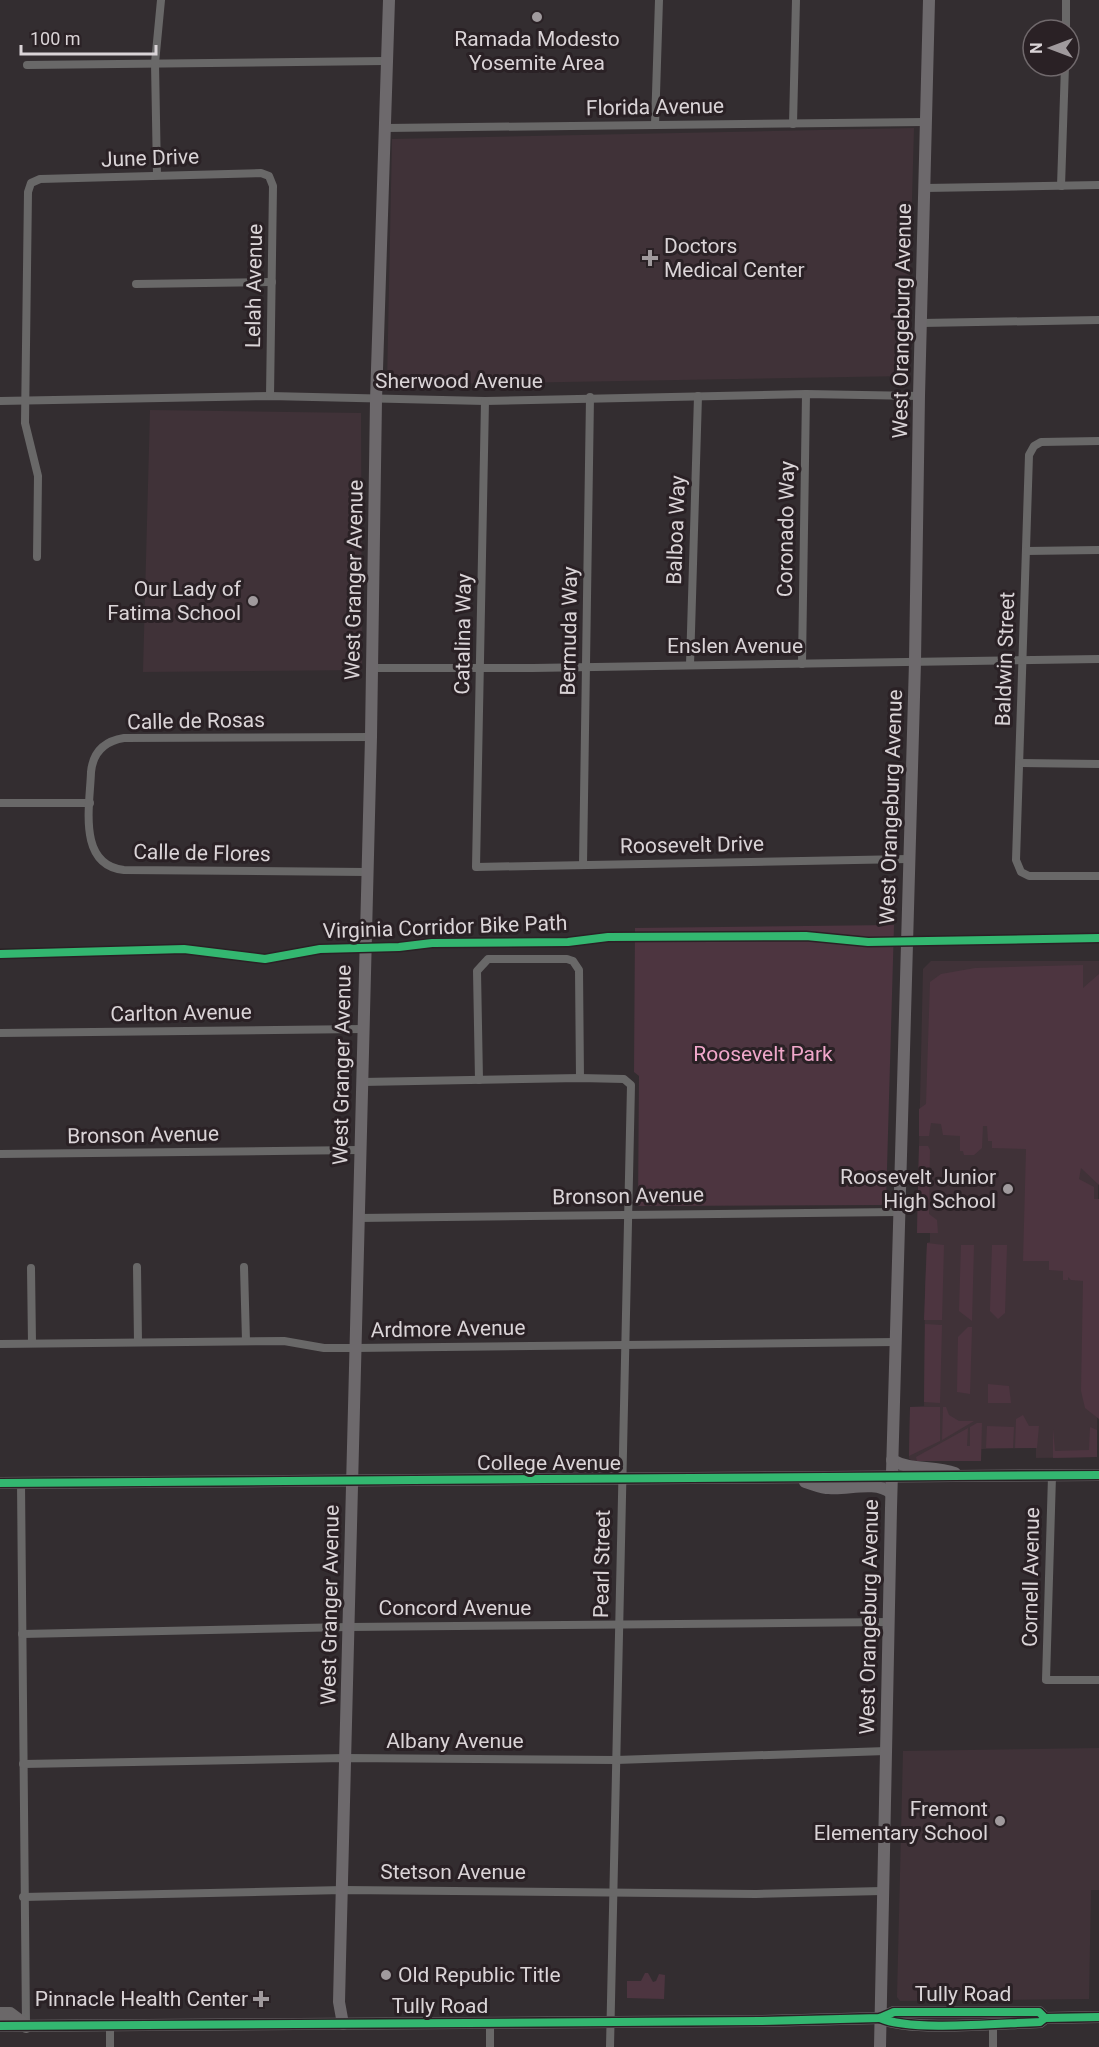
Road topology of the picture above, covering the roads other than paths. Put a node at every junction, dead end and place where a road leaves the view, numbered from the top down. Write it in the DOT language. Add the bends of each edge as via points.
graph roads {
  1 [pos="161,0"];
  2 [pos="389,0"];
  3 [pos="659,0"];
  4 [pos="796,0"];
  5 [pos="929,0"];
  6 [pos="1066,0"];
  7 [pos="1066,18"];
  8 [pos="385,61"];
  9 [pos="155,63"];
  10 [pos="27,65"];
  11 [pos="1065,78"];
  12 [pos="925,122"];
  13 [pos="793,124"];
  14 [pos="654,125"];
  15 [pos="386,128"];
  16 [pos="157,175"];
  17 [pos="269,176"];
  18 [pos="1099,185"];
  19 [pos="1061,186"];
  20 [pos="925,188"];
  21 [pos="272,282"];
  22 [pos="136,284"];
  23 [pos="1099,320"];
  24 [pos="922,322"];
  25 [pos="806,394"];
  26 [pos="270,396"];
  27 [pos="698,396"];
  28 [pos="919,396"];
  29 [pos="590,398"];
  30 [pos="0,400"];
  31 [pos="26,400"];
  32 [pos="376,400"];
  33 [pos="485,401"];
  34 [pos="1099,441"];
  35 [pos="1099,550"];
  36 [pos="1026,551"];
  37 [pos="37,557"];
  38 [pos="1099,659"];
  39 [pos="1022,660"];
  40 [pos="915,662"];
  41 [pos="690,664"];
  42 [pos="802,664"];
  43 [pos="372,668"];
  44 [pos="586,668"];
  45 [pos="480,669"];
  46 [pos="371,737"];
  47 [pos="1020,764"];
  48 [pos="1099,764"];
  49 [pos="0,803"];
  50 [pos="90,803"];
  51 [pos="908,859"];
  52 [pos="583,864"];
  53 [pos="476,867"];
  54 [pos="366,872"];
  55 [pos="1099,876"];
  56 [pos="363,1029"];
  57 [pos="0,1033"];
  58 [pos="580,1078"];
  59 [pos="479,1080"];
  60 [pos="362,1082"];
  61 [pos="359,1150"];
  62 [pos="0,1154"];
  63 [pos="899,1212"];
  64 [pos="629,1213"];
  65 [pos="358,1218"];
  66 [pos="137,1267"];
  67 [pos="244,1267"];
  68 [pos="31,1268"];
  69 [pos="246,1341"];
  70 [pos="138,1342"];
  71 [pos="896,1342"];
  72 [pos="32,1343"];
  73 [pos="0,1344"];
  74 [pos="625,1345"];
  75 [pos="355,1348"];
  76 [pos="892,1460"];
  77 [pos="0,1475"];
  78 [pos="1099,1475"];
  79 [pos="892,1476"];
  80 [pos="963,1476"];
  81 [pos="1052,1476"];
  82 [pos="789,1479"];
  83 [pos="622,1480"];
  84 [pos="352,1482"];
  85 [pos="0,1483"];
  86 [pos="21,1483"];
  87 [pos="891,1493"];
  88 [pos="889,1622"];
  89 [pos="619,1625"];
  90 [pos="349,1627"];
  91 [pos="22,1634"];
  92 [pos="1099,1680"];
  93 [pos="886,1751"];
  94 [pos="345,1758"];
  95 [pos="616,1760"];
  96 [pos="23,1764"];
  97 [pos="343,1890"];
  98 [pos="882,1891"];
  99 [pos="613,1892"];
  100 [pos="23,1897"];
  101 [pos="0,2014"];
  102 [pos="1099,2017"];
  103 [pos="880,2018"];
  104 [pos="1045,2018"];
  105 [pos="490,2023"];
  106 [pos="610,2023"];
  107 [pos="343,2024"];
  108 [pos="993,2024"];
  109 [pos="0,2026"];
  110 [pos="26,2026"];
  111 [pos="110,2027"];
  112 [pos="110,2047"];
  113 [pos="490,2047"];
  114 [pos="610,2047"];
  115 [pos="880,2047"];
  116 [pos="993,2047"];
  1 -- 9 [label="street"];
  2 -- 8 [label="street, West Granger Avenue"];
  3 -- 14 [label="street"];
  4 -- 13 [label="street"];
  5 -- 12 [label="street, West Orangeburg Avenue"];
  6 -- 7 [label="street"];
  8 -- 9 [label="street"];
  8 -- 15 [label="street, West Granger Avenue"];
  9 -- 10 [label="street"];
  9 -- 16 [label="street"];
  11 -- 19 [label="street"];
  12 -- 13 [label="street, Florida Avenue"];
  12 -- 20 [label="street, West Orangeburg Avenue"];
  13 -- 14 [label="street, Florida Avenue"];
  14 -- 15 [label="street, Florida Avenue"];
  15 -- 32 [label="street, West Granger Avenue"];
  16 -- 17 [label="street, June Drive"];
  16 -- 31 [label="street, June Drive" via="40,179 31,183"];
  17 -- 21 [label="street, Lelah Avenue" via="273,186"];
  18 -- 19 [label="street"];
  19 -- 20 [label="street"];
  20 -- 24 [label="street, West Orangeburg Avenue"];
  21 -- 22 [label="street"];
  21 -- 26 [label="street, Lelah Avenue"];
  23 -- 24 [label="street"];
  24 -- 28 [label="street, West Orangeburg Avenue"];
  25 -- 27 [label="street, Sherwood Avenue"];
  25 -- 28 [label="street, Sherwood Avenue"];
  25 -- 42 [label="street, Coronado Way"];
  26 -- 31 [label="street, Sherwood Avenue"];
  26 -- 32 [label="street, Sherwood Avenue"];
  27 -- 29 [label="street, Sherwood Avenue"];
  27 -- 41 [label="street, Balboa Way"];
  28 -- 40 [label="street, West Orangeburg Avenue"];
  29 -- 33 [label="street, Sherwood Avenue"];
  29 -- 44 [label="street, Bermuda Way"];
  30 -- 31 [label="street, Sherwood Avenue"];
  31 -- 37 [label="street" via="25,423 38,482"];
  32 -- 33 [label="street, Sherwood Avenue"];
  32 -- 43 [label="street, West Granger Avenue"];
  33 -- 45 [label="street, Catalina Way"];
  34 -- 36 [label="street, Baldwin Street" via="1046,441 1034,446 1028,459"];
  35 -- 36 [label="street"];
  36 -- 39 [label="street, Baldwin Street"];
  38 -- 39 [label="street, Enslen Avenue"];
  39 -- 40 [label="street, Enslen Avenue"];
  39 -- 47 [label="street, Baldwin Street"];
  40 -- 42 [label="street, Enslen Avenue"];
  40 -- 51 [label="street, West Orangeburg Avenue"];
  41 -- 42 [label="street, Enslen Avenue"];
  41 -- 44 [label="street, Enslen Avenue"];
  43 -- 45 [label="street, Enslen Avenue"];
  43 -- 46 [label="street, West Granger Avenue"];
  44 -- 45 [label="street, Enslen Avenue"];
  44 -- 52 [label="street, Bermuda Way"];
  45 -- 53 [label="street, Catalina Way"];
  46 -- 50 [label="street, Calle de Rosas" via="116,740 100,748 92,761"];
  46 -- 54 [label="street, West Granger Avenue"];
  47 -- 48 [label="street"];
  47 -- 55 [label="street, Baldwin Street" via="1016,860 1021,872 1033,877"];
  49 -- 50 [label="street"];
  50 -- 54 [label="street, Calle de Flores" via="93,850 102,862 115,869"];
  51 -- 52 [label="street, Roosevelt Drive"];
  51 -- 63 [label="street, West Orangeburg Avenue"];
  52 -- 53 [label="street, Roosevelt Drive"];
  54 -- 56 [label="street, West Granger Avenue"];
  56 -- 57 [label="street, Carlton Avenue"];
  56 -- 60 [label="street, West Granger Avenue"];
  58 -- 59 [label="street"];
  58 -- 59 [label="street" via="579,970 573,961 488,960 477,971"];
  58 -- 64 [label="street, Pearl Street" via="629,1082"];
  59 -- 60 [label="street"];
  60 -- 61 [label="street, West Granger Avenue"];
  61 -- 62 [label="street, Bronson Avenue"];
  61 -- 65 [label="street, West Granger Avenue"];
  63 -- 64 [label="street, Bronson Avenue"];
  63 -- 71 [label="street, West Orangeburg Avenue"];
  64 -- 65 [label="street, Bronson Avenue"];
  64 -- 74 [label="street, Pearl Street"];
  65 -- 75 [label="street, West Granger Avenue"];
  66 -- 70 [label="street"];
  67 -- 69 [label="street"];
  68 -- 72 [label="street"];
  69 -- 70 [label="street, Ardmore Avenue"];
  69 -- 75 [label="street, Ardmore Avenue"];
  70 -- 72 [label="street, Ardmore Avenue"];
  71 -- 74 [label="street, Ardmore Avenue"];
  71 -- 76 [label="street, West Orangeburg Avenue"];
  72 -- 73 [label="street, Ardmore Avenue"];
  74 -- 75 [label="street, Ardmore Avenue"];
  74 -- 83 [label="street, Pearl Street"];
  75 -- 84 [label="street, West Granger Avenue"];
  76 -- 79 [label="street, West Orangeburg Avenue"];
  76 -- 80 [label="street" via="911,1466 938,1467"];
  77 -- 86 [label="street" via="11,1475"];
  78 -- 81 [label="street, College Avenue"];
  79 -- 80 [label="street, College Avenue"];
  79 -- 82 [label="street, College Avenue"];
  79 -- 87 [label="street, West Orangeburg Avenue"];
  80 -- 81 [label="street, College Avenue"];
  81 -- 92 [label="street, Cornell Avenue" via="1046,1680"];
  82 -- 83 [label="street, College Avenue"];
  82 -- 87 [label="street" via="829,1488 875,1487"];
  83 -- 84 [label="street, College Avenue"];
  83 -- 89 [label="street, Pearl Street"];
  84 -- 86 [label="street, College Avenue"];
  84 -- 90 [label="street, West Granger Avenue"];
  85 -- 86 [label="street, College Avenue"];
  86 -- 91 [label="street"];
  87 -- 88 [label="street, West Orangeburg Avenue"];
  88 -- 89 [label="street, Concord Avenue"];
  88 -- 93 [label="street, West Orangeburg Avenue"];
  89 -- 90 [label="street, Concord Avenue"];
  89 -- 95 [label="street, Pearl Street"];
  90 -- 91 [label="street, Concord Avenue"];
  90 -- 94 [label="street, West Granger Avenue"];
  91 -- 96 [label="street"];
  93 -- 95 [label="street, Albany Avenue"];
  93 -- 98 [label="street, West Orangeburg Avenue"];
  94 -- 95 [label="street, Albany Avenue"];
  94 -- 96 [label="street, Albany Avenue"];
  94 -- 97 [label="street, West Granger Avenue"];
  95 -- 99 [label="street, Pearl Street"];
  96 -- 100 [label="street"];
  97 -- 99 [label="street, Stetson Avenue"];
  97 -- 100 [label="street, Stetson Avenue"];
  97 -- 107 [label="street, West Granger Avenue" via="339,2002"];
  98 -- 99 [label="street, Stetson Avenue"];
  98 -- 103 [label="street, West Orangeburg Avenue"];
  99 -- 106 [label="street, Pearl Street"];
  100 -- 110 [label="street"];
  101 -- 110 [label="main road" via="10,2014"];
  102 -- 104 [label="street, Tully Road"];
  103 -- 104 [label="street, Tully Road" via="894,2012 1039,2012"];
  103 -- 106 [label="street, Tully Road"];
  103 -- 108 [label="street, Tully Road" via="894,2024"];
  103 -- 115 [label="street, West Orangeburg Avenue"];
  104 -- 108 [label="street, Tully Road" via="1040,2022"];
  105 -- 106 [label="street, Tully Road"];
  105 -- 107 [label="street, Tully Road"];
  105 -- 113 [label="street"];
  106 -- 114 [label="street, Pearl Street"];
  107 -- 111 [label="street, Tully Road"];
  108 -- 116 [label="street"];
  109 -- 110 [label="street, Tully Road"];
  110 -- 111 [label="street, Tully Road"];
  111 -- 112 [label="street"];
}
